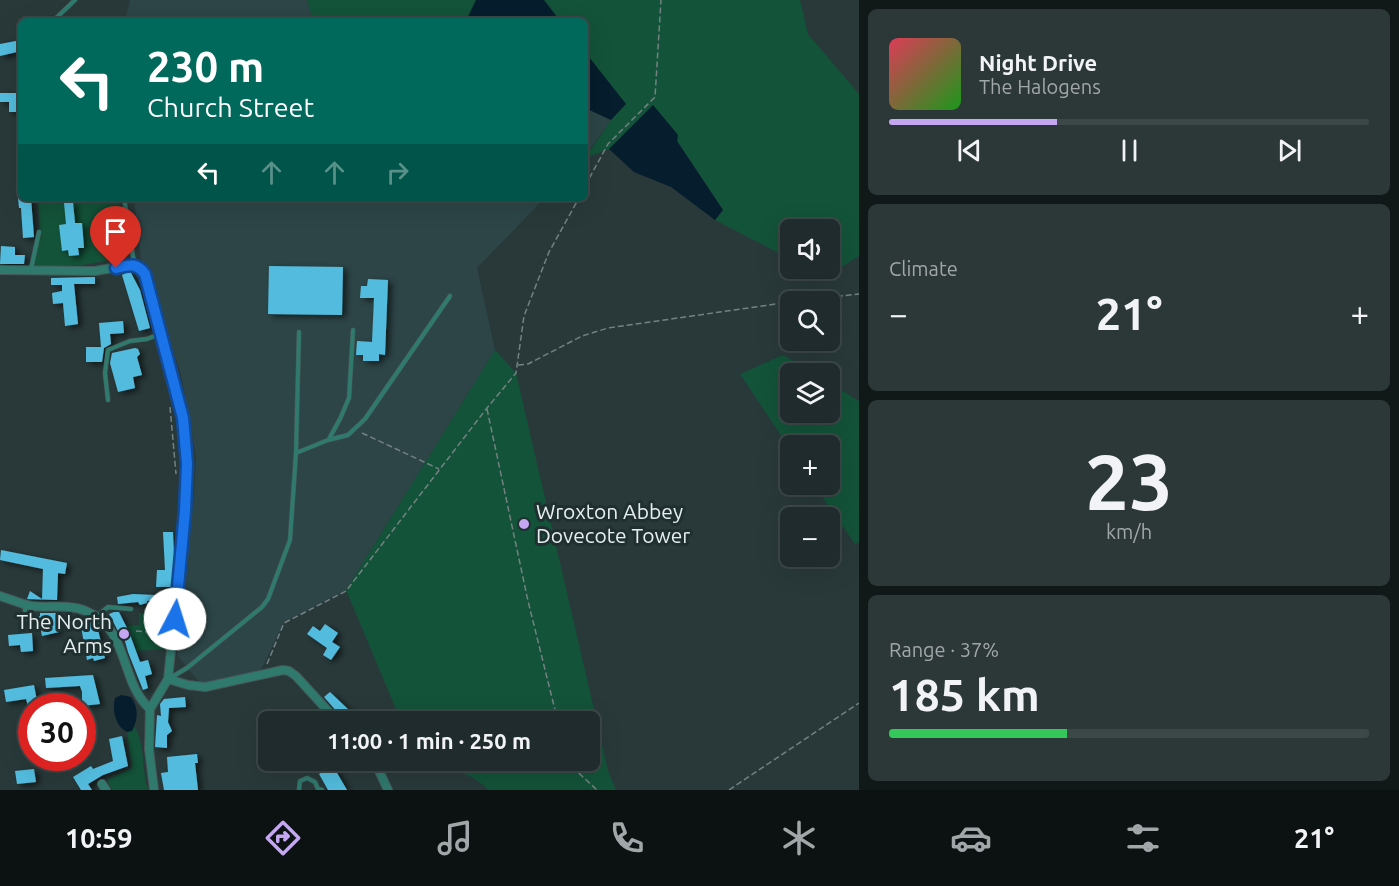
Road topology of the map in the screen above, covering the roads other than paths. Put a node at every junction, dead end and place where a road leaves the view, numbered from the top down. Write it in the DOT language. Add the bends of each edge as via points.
graph roads {
  1 [pos="75,0"];
  2 [pos="56,18"];
  3 [pos="124,201"];
  4 [pos="39,232"];
  5 [pos="135,264"];
  6 [pos="0,270"];
  7 [pos="30,272"];
  8 [pos="450,296"];
  9 [pos="353,330"];
  10 [pos="299,332"];
  11 [pos="160,334"];
  12 [pos="108,399"];
  13 [pos="328,440"];
  14 [pos="296,453"];
  15 [pos="0,596"];
  16 [pos="25,604"];
  17 [pos="131,609"];
  18 [pos="96,616"];
  19 [pos="26,619"];
  20 [pos="168,679"];
  21 [pos="150,709"];
  22 [pos="328,711"];
  23 [pos="379,771"];
  24 [pos="154,790"];
  25 [pos="299,790"];
  26 [pos="322,790"];
  27 [pos="388,790"];
  1 -- 2 [label="lane"];
  3 -- 5 [label="lane"];
  4 -- 7 [label="lane"];
  5 -- 7 [label="street" via="94,271"];
  5 -- 11 [label="street" via="145,274"];
  6 -- 7 [label="street"];
  8 -- 13 [label="lane" via="365,419 348,435"];
  9 -- 13 [label="lane" via="349,398"];
  10 -- 14 [label="lane"];
  11 -- 12 [label="lane" via="108,350"];
  11 -- 20 [label="street" via="183,418 187,464"];
  13 -- 14 [label="lane"];
  14 -- 20 [label="lane" via="290,540 268,599 250,618"];
  15 -- 16 [label="street"];
  16 -- 18 [label="street" via="79,609"];
  16 -- 19 [label="lane"];
  17 -- 18 [label="lane" via="108,607"];
  18 -- 21 [label="street" via="111,631 135,693"];
  20 -- 21 [label="street"];
  20 -- 22 [label="street" via="198,687 288,671"];
  21 -- 24 [label="street"];
  23 -- 27 [label="street"];
  25 -- 26 [label="lane" via="300,781 307,778"];
}
